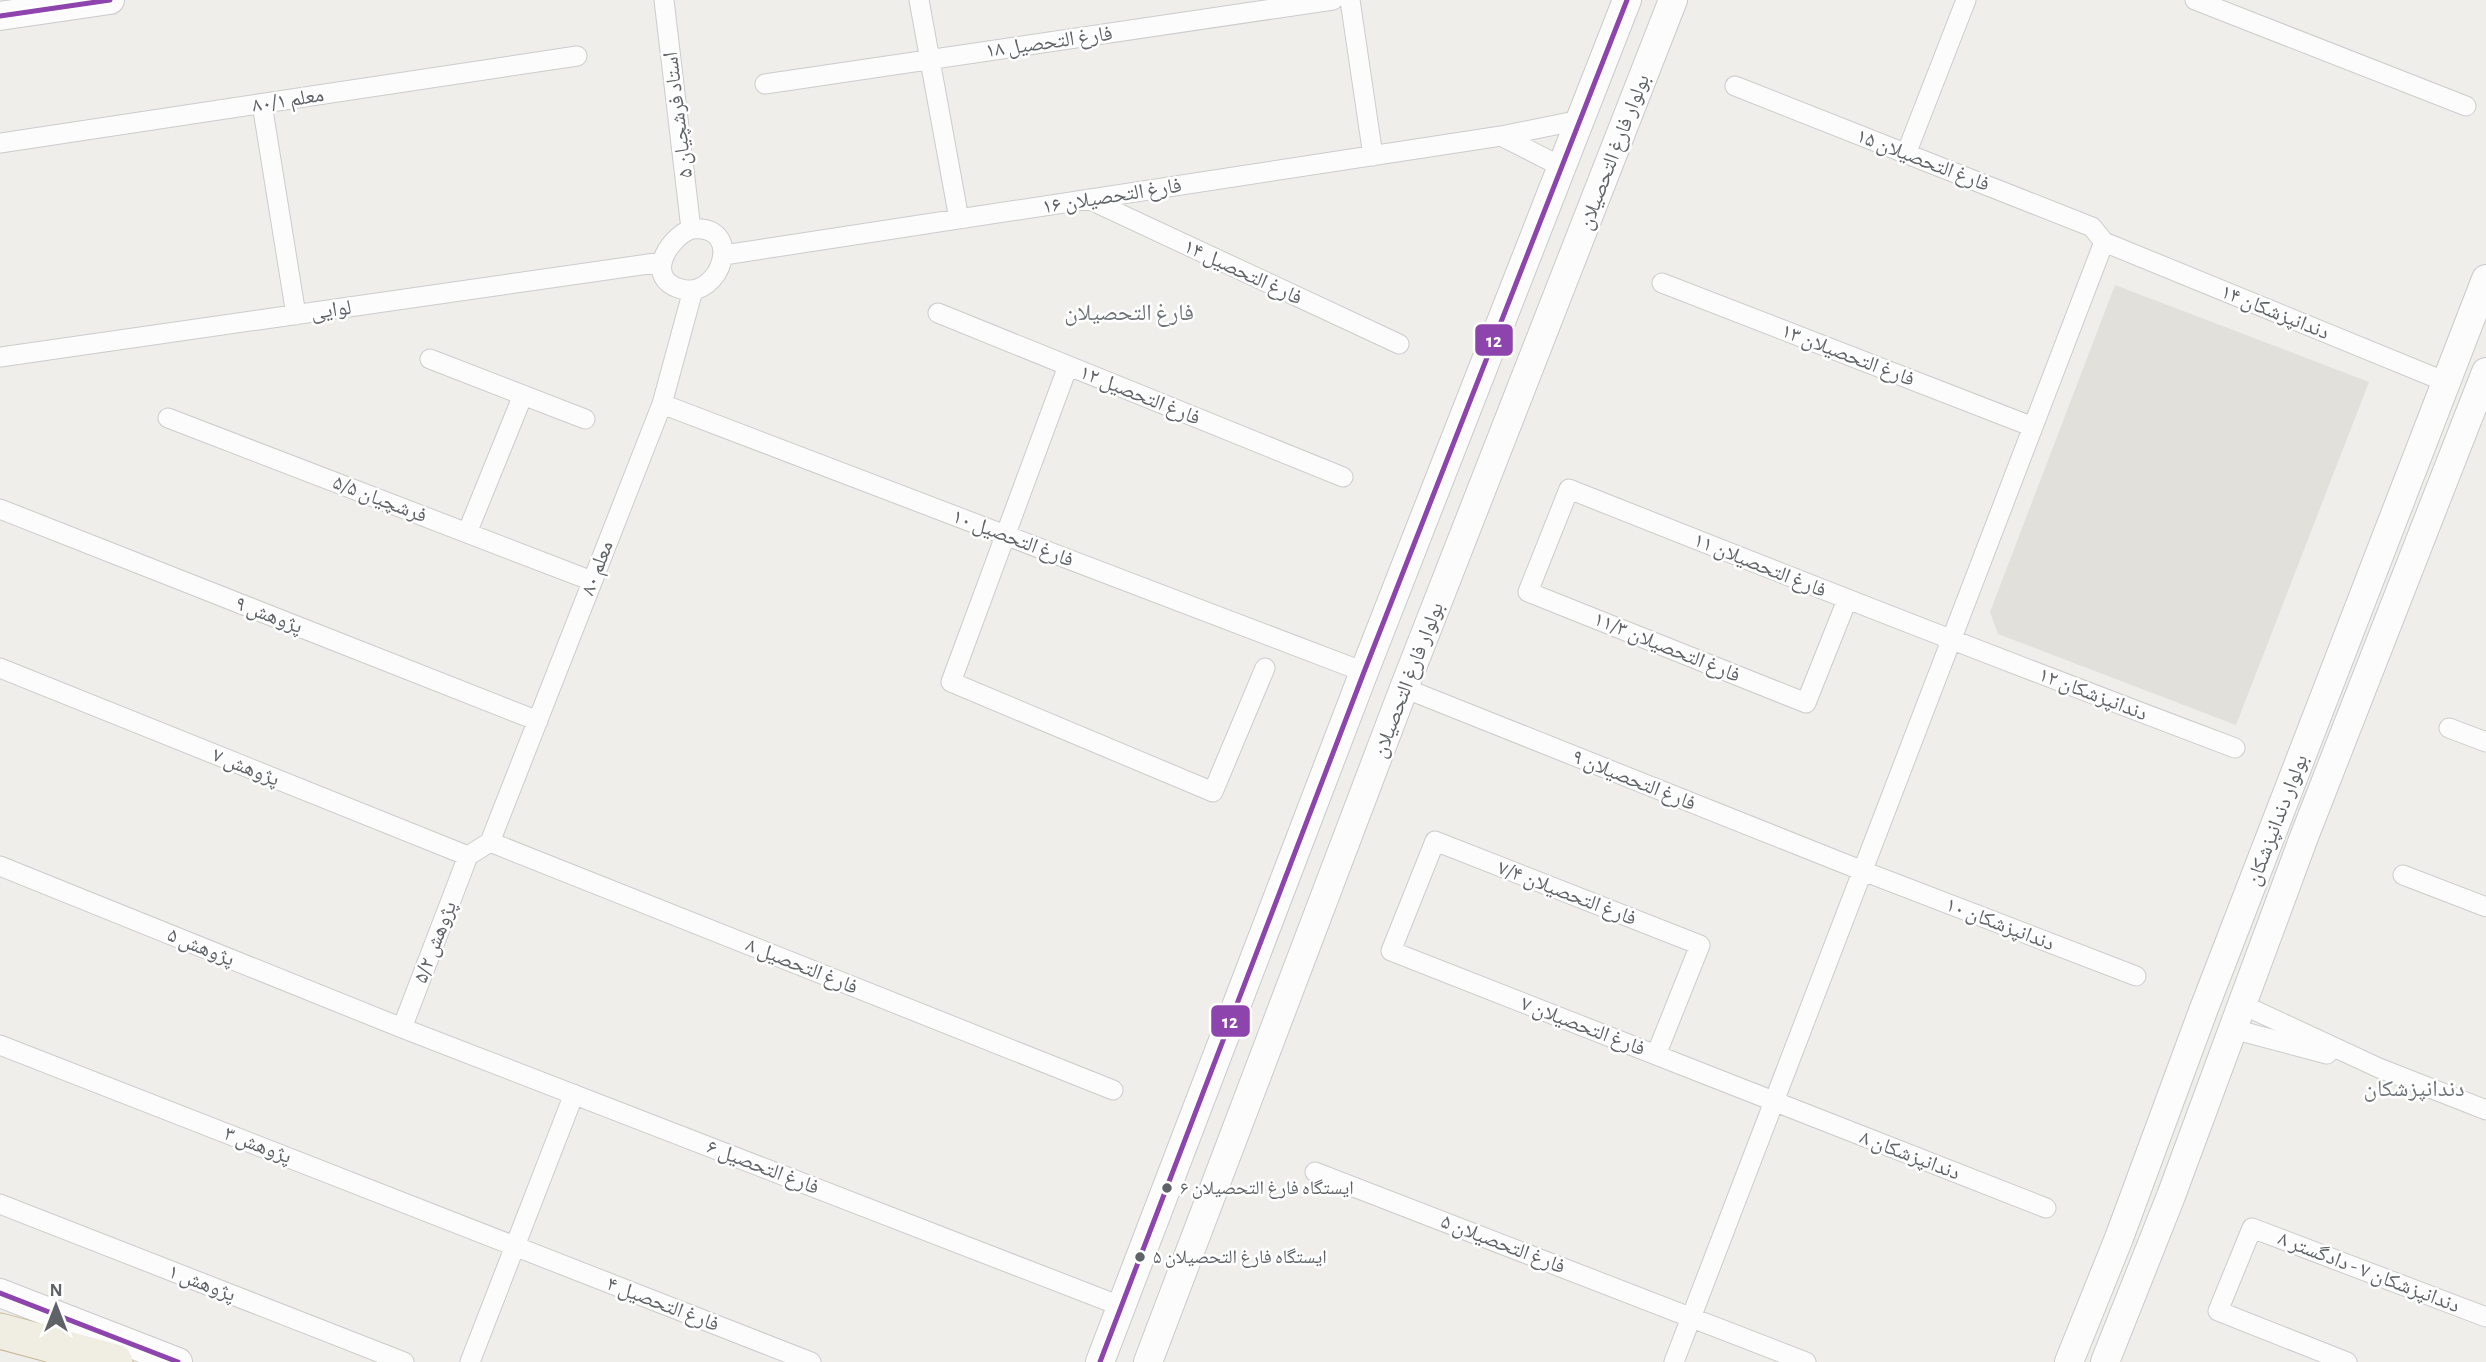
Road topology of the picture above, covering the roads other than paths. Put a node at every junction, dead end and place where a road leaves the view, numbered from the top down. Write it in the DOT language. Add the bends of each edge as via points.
graph roads {
  1 [pos="110,0"];
  2 [pos="663,0"];
  3 [pos="919,0"];
  4 [pos="1333,0"];
  5 [pos="1350,0"];
  6 [pos="1627,0"];
  7 [pos="1673,0"];
  8 [pos="1966,0"];
  9 [pos="2195,0"];
  10 [pos="0,16"];
  11 [pos="577,56"];
  12 [pos="928,60"];
  13 [pos="765,84"];
  14 [pos="1735,86"];
  15 [pos="262,104"];
  16 [pos="2466,106"];
  17 [pos="1580,120"];
  18 [pos="1501,136"];
  19 [pos="0,143"];
  20 [pos="1906,154"];
  21 [pos="1373,156"];
  22 [pos="1562,167"];
  23 [pos="1088,199"];
  24 [pos="959,219"];
  25 [pos="691,229"];
  26 [pos="2104,242"];
  27 [pos="724,255"];
  28 [pos="662,262"];
  29 [pos="2486,279"];
  30 [pos="1662,284"];
  31 [pos="693,290"];
  32 [pos="938,313"];
  33 [pos="296,315"];
  34 [pos="1399,344"];
  35 [pos="0,357"];
  36 [pos="430,359"];
  37 [pos="1069,366"];
  38 [pos="2486,372"];
  39 [pos="2446,382"];
  40 [pos="523,395"];
  41 [pos="662,404"];
  42 [pos="168,418"];
  43 [pos="584,419"];
  44 [pos="2034,427"];
  45 [pos="1343,477"];
  46 [pos="0,509"];
  47 [pos="467,533"];
  48 [pos="1006,536"];
  49 [pos="592,581"];
  50 [pos="1528,592"];
  51 [pos="1847,600"];
  52 [pos="1951,641"];
  53 [pos="0,668"];
  54 [pos="1265,668"];
  55 [pos="1364,672"];
  56 [pos="1404,688"];
  57 [pos="538,721"];
  58 [pos="2449,728"];
  59 [pos="2486,742"];
  60 [pos="2235,748"];
  61 [pos="490,842"];
  62 [pos="468,856"];
  63 [pos="0,866"];
  64 [pos="1863,871"];
  65 [pos="2403,875"];
  66 [pos="2486,907"];
  67 [pos="1391,951"];
  68 [pos="2136,976"];
  69 [pos="2203,1011"];
  70 [pos="2237,1016"];
  71 [pos="402,1028"];
  72 [pos="0,1045"];
  73 [pos="1656,1055"];
  74 [pos="1113,1090"];
  75 [pos="574,1094"];
  76 [pos="1774,1101"];
  77 [pos="2486,1110"];
  78 [pos="1315,1172"];
  79 [pos="0,1204"];
  80 [pos="2046,1208"];
  81 [pos="515,1246"];
  82 [pos="0,1293"];
  83 [pos="1123,1307"];
  84 [pos="1691,1317"];
  85 [pos="2486,1317"];
  86 [pos="0,1331"];
  87 [pos="0,1348"];
  88 [pos="35,1362"];
  89 [pos="115,1362"];
  90 [pos="178,1362"];
  91 [pos="404,1362"];
  92 [pos="470,1362"];
  93 [pos="811,1362"];
  94 [pos="1100,1362"];
  95 [pos="1148,1362"];
  96 [pos="1674,1362"];
  97 [pos="1806,1362"];
  98 [pos="2069,1362"];
  99 [pos="2105,1362"];
  100 [pos="2347,1362"];
  1 -- 10 [label="main road"];
  2 -- 25 [label="street, استاد فرشچیان ۵"];
  3 -- 12 [label="street"];
  4 -- 12 [label="street, فارغ التحصیل ۱۸"];
  5 -- 21 [label="street"];
  6 -- 17 [label="main road, بولوار فارغ التحصیلان"];
  7 -- 56 [label="main road, بولوار فارغ التحصیلان"];
  8 -- 20 [label="street"];
  9 -- 16 [label="street"];
  11 -- 15 [label="street, معلم ۸۰/۱"];
  12 -- 13 [label="street, فارغ التحصیل ۱۸"];
  12 -- 24 [label="street"];
  14 -- 20 [label="street, فارغ التحصیلان ۱۵"];
  15 -- 19 [label="street, معلم ۸۰/۱"];
  15 -- 33 [label="street"];
  17 -- 18 [label="street, فارغ التحصیلان ۱۶"];
  17 -- 22 [label="main road, بولوار فارغ التحصیلان"];
  18 -- 21 [label="street, فارغ التحصیلان ۱۶"];
  18 -- 22 [label="street"];
  20 -- 26 [label="street, فارغ التحصیلان ۱۵" via="2092,227"];
  21 -- 23 [label="street, فارغ التحصیلان ۱۶"];
  22 -- 55 [label="main road, بولوار فارغ التحصیلان"];
  23 -- 24 [label="street, فارغ التحصیلان ۱۶"];
  23 -- 34 [label="street, فارغ التحصیل ۱۴"];
  24 -- 27 [label="street, فارغ التحصیلان ۱۶"];
  25 -- 27 [label="street" via="714,234"];
  25 -- 28 [label="street" via="666,248"];
  26 -- 39 [label="street, دندانپزشکان ۱۴"];
  26 -- 44 [label="street"];
  27 -- 31 [label="street" via="719,269"];
  28 -- 31 [label="street" via="669,283"];
  28 -- 33 [label="street, لوایی"];
  29 -- 39 [label="main road, بولوار دندانپزشکان"];
  30 -- 44 [label="street, فارغ التحصیلان ۱۳"];
  31 -- 41 [label="street, معلم ۸۰"];
  32 -- 37 [label="street, فارغ التحصیل ۱۲"];
  33 -- 35 [label="street, لوایی"];
  36 -- 40 [label="street"];
  37 -- 45 [label="street, فارغ التحصیل ۱۲"];
  37 -- 48 [label="street"];
  38 -- 70 [label="main road, بولوار دندانپزشکان"];
  39 -- 69 [label="main road, بولوار دندانپزشکان"];
  40 -- 43 [label="street"];
  40 -- 47 [label="street"];
  41 -- 48 [label="street, فارغ التحصیل ۱۰"];
  41 -- 49 [label="street, معلم ۸۰"];
  42 -- 47 [label="street, فرشچیان ۵/۵"];
  44 -- 52 [label="street"];
  46 -- 57 [label="street, پژوهش ۹"];
  47 -- 49 [label="street, فرشچیان ۵/۵"];
  48 -- 54 [label="street" via="951,682 1213,792"];
  48 -- 55 [label="street, فارغ التحصیل ۱۰"];
  49 -- 57 [label="street, معلم ۸۰"];
  50 -- 51 [label="street, فارغ التحصیلان ۱۱/۳" via="1806,702"];
  50 -- 51 [label="street, فارغ التحصیلان ۱۱" via="1569,489"];
  51 -- 52 [label="street, فارغ التحصیلان ۱۱"];
  52 -- 60 [label="street, دندانپزشکان ۱۲"];
  52 -- 64 [label="street"];
  53 -- 62 [label="street, پژوهش ۷"];
  55 -- 56 [label="main road"];
  55 -- 83 [label="main road, بولوار فارغ التحصیلان"];
  56 -- 64 [label="street, فارغ التحصیلان ۹"];
  56 -- 95 [label="main road, بولوار فارغ التحصیلان"];
  57 -- 61 [label="street, معلم ۸۰"];
  58 -- 59 [label="street"];
  61 -- 62 [label="street"];
  61 -- 74 [label="street, فارغ التحصیل ۸"];
  62 -- 71 [label="street, پژوهش ۵/۲"];
  63 -- 71 [label="street, پژوهش ۵"];
  64 -- 68 [label="street, دندانپزشکان ۱۰"];
  64 -- 76 [label="street"];
  65 -- 66 [label="street"];
  67 -- 73 [label="street, فارغ التحصیلان ۷"];
  67 -- 73 [label="street, فارغ التحصیلان ۷/۴" via="1435,841 1700,945"];
  69 -- 70 [label="main road"];
  69 -- 98 [label="main road, بولوار دندانپزشکان"];
  70 -- 77 [label="street"];
  70 -- 99 [label="main road, بولوار دندانپزشکان"];
  71 -- 75 [label="street, فارغ التحصیل ۶"];
  72 -- 81 [label="street, پژوهش ۳"];
  73 -- 76 [label="street, فارغ التحصیلان ۷"];
  75 -- 81 [label="street"];
  75 -- 83 [label="street, فارغ التحصیل ۶"];
  76 -- 80 [label="street, دندانپزشکان ۸"];
  76 -- 84 [label="street"];
  78 -- 84 [label="street, فارغ التحصیلان ۵"];
  79 -- 91 [label="street, پژوهش ۱"];
  81 -- 92 [label="street"];
  81 -- 93 [label="street, فارغ التحصیل ۴"];
  82 -- 90 [label="main road"];
  83 -- 94 [label="main road, بولوار فارغ التحصیلان"];
  84 -- 96 [label="street"];
  84 -- 97 [label="street, فارغ التحصیلان ۵"];
  85 -- 100 [label="street, دندانپزشکان ۷ - دادگستر ۸" via="2252,1228 2218,1311"];
  86 -- 89 [label="highway"];
  87 -- 88 [label="highway"];
}
